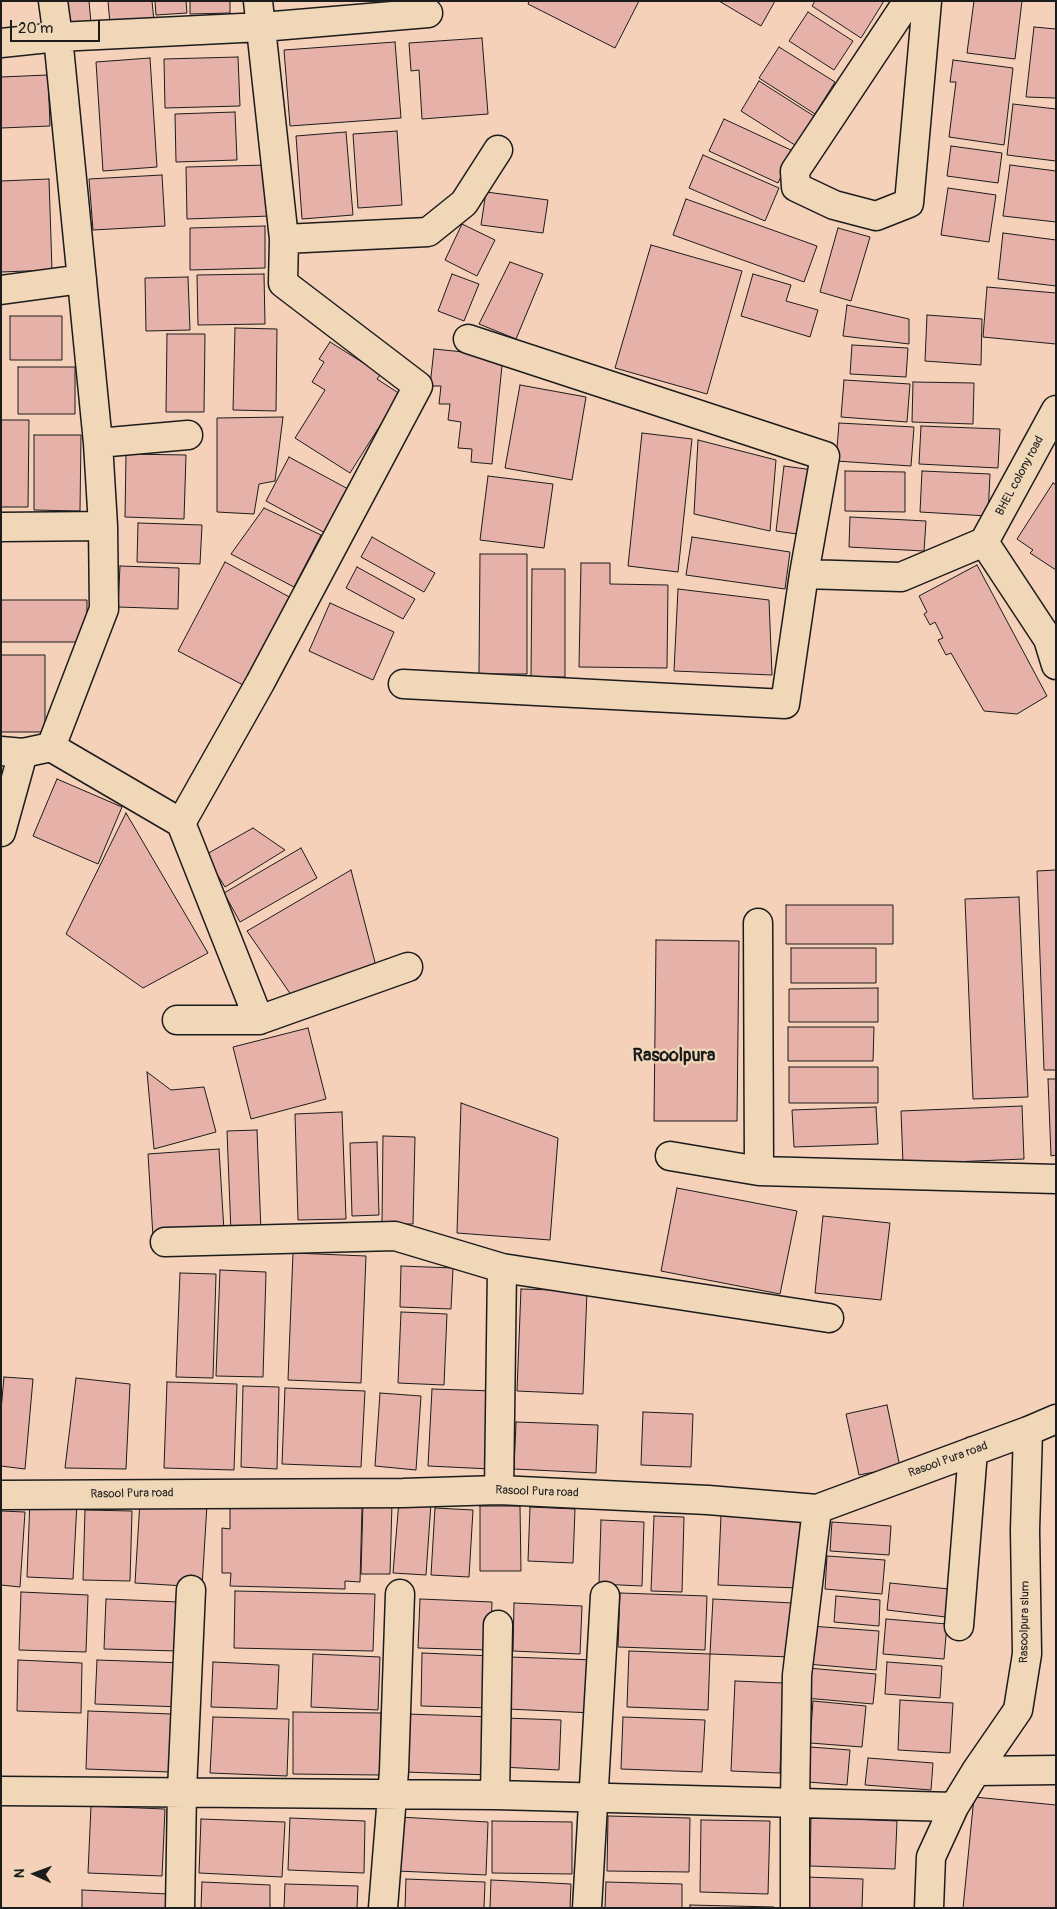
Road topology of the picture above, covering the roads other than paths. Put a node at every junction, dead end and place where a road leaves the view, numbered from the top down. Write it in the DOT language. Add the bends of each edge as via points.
graph roads {
  1 [pos="53,1"];
  2 [pos="908,1"];
  3 [pos="927,1"];
  4 [pos="428,13"];
  5 [pos="260,14"];
  6 [pos="58,37"];
  7 [pos="1,43"];
  8 [pos="498,150"];
  9 [pos="284,239"];
  10 [pos="82,279"];
  11 [pos="1,290"];
  12 [pos="468,339"];
  13 [pos="1056,410"];
  14 [pos="188,435"];
  15 [pos="98,443"];
  16 [pos="103,526"];
  17 [pos="1,527"];
  18 [pos="984,542"];
  19 [pos="804,574"];
  20 [pos="1052,639"];
  21 [pos="1056,665"];
  22 [pos="403,684"];
  23 [pos="51,748"];
  24 [pos="12,752"];
  25 [pos="181,823"];
  26 [pos="1,832"];
  27 [pos="758,923"];
  28 [pos="408,967"];
  29 [pos="177,1020"];
  30 [pos="259,1020"];
  31 [pos="670,1156"];
  32 [pos="760,1171"];
  33 [pos="1056,1179"];
  34 [pos="165,1242"];
  35 [pos="502,1268"];
  36 [pos="829,1318"];
  37 [pos="1056,1419"];
  38 [pos="1028,1431"];
  39 [pos="973,1451"];
  40 [pos="499,1490"];
  41 [pos="1,1495"];
  42 [pos="817,1509"];
  43 [pos="191,1590"];
  44 [pos="400,1594"];
  45 [pos="605,1596"];
  46 [pos="498,1625"];
  47 [pos="958,1626"];
  48 [pos="976,1770"];
  49 [pos="1056,1770"];
  50 [pos="1,1791"];
  51 [pos="182,1791"];
  52 [pos="392,1794"];
  53 [pos="495,1795"];
  54 [pos="594,1797"];
  55 [pos="794,1802"];
  56 [pos="954,1807"];
  57 [pos="180,1908"];
  58 [pos="383,1908"];
  59 [pos="587,1908"];
  60 [pos="795,1908"];
  61 [pos="929,1908"];
  1 -- 6 [label="street"];
  2 -- 3 [label="street" via="795,171 796,187 834,205 876,216 909,203"];
  4 -- 5 [label="street"];
  5 -- 6 [label="street"];
  5 -- 9 [label="street"];
  6 -- 7 [label="street"];
  6 -- 10 [label="street"];
  8 -- 9 [label="street" via="464,203 428,232"];
  9 -- 25 [label="street" via="282,283 418,386 260,683"];
  10 -- 11 [label="street"];
  10 -- 15 [label="street"];
  12 -- 19 [label="street" via="825,456"];
  13 -- 18 [label="street, BHEL colony road"];
  14 -- 15 [label="street"];
  15 -- 16 [label="street"];
  16 -- 17 [label="street"];
  16 -- 23 [label="street" via="104,609"];
  18 -- 19 [label="street" via="901,577"];
  18 -- 20 [label="street"];
  19 -- 22 [label="street" via="785,704"];
  20 -- 21 [label="street"];
  23 -- 24 [label="street"];
  23 -- 25 [label="street"];
  24 -- 26 [label="street"];
  25 -- 30 [label="street"];
  27 -- 32 [label="street"];
  28 -- 30 [label="street"];
  29 -- 30 [label="street"];
  31 -- 32 [label="street"];
  32 -- 33 [label="street"];
  34 -- 35 [label="street" via="395,1236"];
  35 -- 36 [label="street"];
  35 -- 40 [label="street"];
  37 -- 38 [label="street, Rasool Pura road"];
  38 -- 39 [label="street, Rasool Pura road"];
  38 -- 48 [label="street, Rasoolpura slum" via="1026,1654 1020,1700 1018,1710"];
  39 -- 42 [label="street, Rasool Pura road"];
  39 -- 47 [label="street"];
  40 -- 41 [label="street, Rasool Pura road"];
  40 -- 42 [label="street, Rasool Pura road"];
  42 -- 55 [label="street" via="798,1675"];
  43 -- 51 [label="street"];
  44 -- 52 [label="street"];
  45 -- 54 [label="street"];
  46 -- 53 [label="street"];
  48 -- 49 [label="street"];
  48 -- 56 [label="street, Rasoolpura slum"];
  50 -- 51 [label="street"];
  51 -- 52 [label="street"];
  51 -- 57 [label="street"];
  52 -- 53 [label="street"];
  52 -- 58 [label="street"];
  53 -- 54 [label="street"];
  54 -- 55 [label="street"];
  54 -- 59 [label="street"];
  55 -- 56 [label="street"];
  55 -- 60 [label="street"];
  56 -- 61 [label="street, Rasoolpura slum" via="931,1857"];
}
